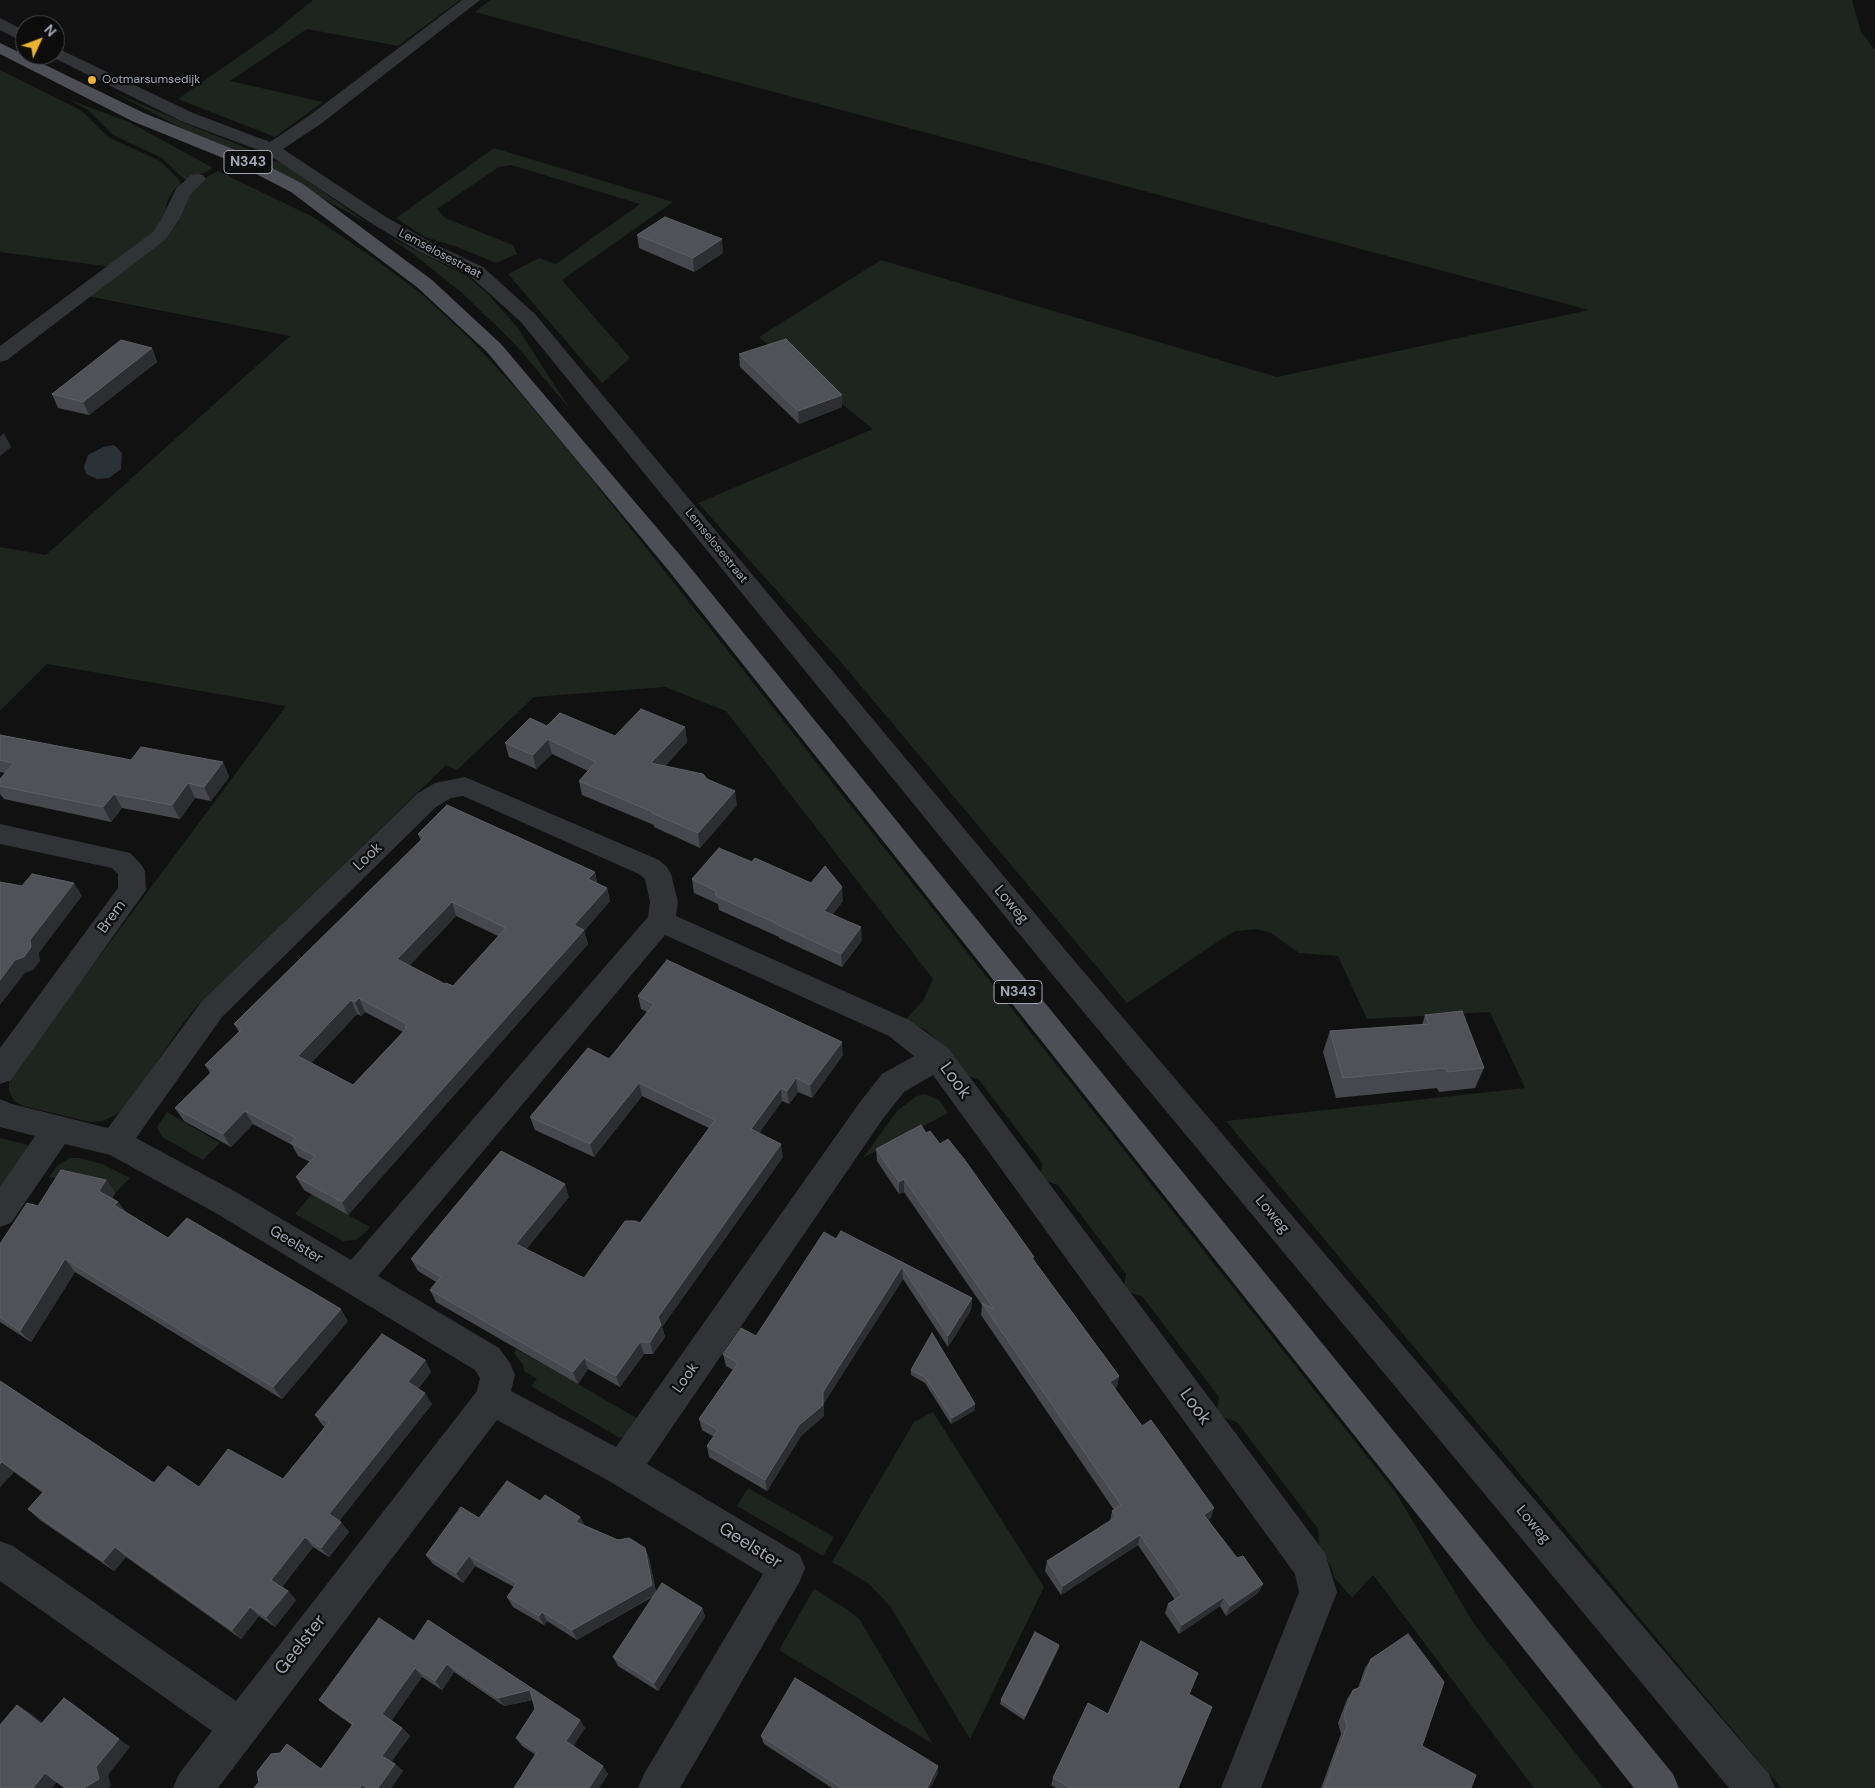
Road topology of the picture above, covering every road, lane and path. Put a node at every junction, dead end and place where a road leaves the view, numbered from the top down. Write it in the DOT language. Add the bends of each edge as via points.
graph roads {
  1 [pos="472,0"];
  2 [pos="0,23"];
  3 [pos="15,32"];
  4 [pos="0,48"];
  5 [pos="65,59"];
  6 [pos="138,117"];
  7 [pos="272,149"];
  8 [pos="220,168"];
  9 [pos="197,179"];
  10 [pos="262,188"];
  11 [pos="346,227"];
  12 [pos="0,356"];
  13 [pos="792,639"];
  14 [pos="0,834"];
  15 [pos="661,921"];
  16 [pos="937,1057"];
  17 [pos="0,1071"];
  18 [pos="0,1112"];
  19 [pos="58,1128"];
  20 [pos="115,1143"];
  21 [pos="0,1213"];
  22 [pos="354,1280"];
  23 [pos="492,1399"];
  24 [pos="622,1469"];
  25 [pos="0,1560"];
  26 [pos="239,1726"];
  27 [pos="193,1788"];
  28 [pos="658,1788"];
  29 [pos="1241,1788"];
  30 [pos="1658,1788"];
  31 [pos="1755,1788"];
  1 -- 7 [label="street"];
  2 -- 3 [label="street"];
  4 -- 6 [label="main road, N343"];
  5 -- 7 [label="street, Lemselosestraat" via="187,117"];
  6 -- 8 [label="main road, N343"];
  6 -- 11 [label="main road, N343" via="257,166 321,204"];
  7 -- 13 [label="street, Lemselosestraat" via="380,221 476,271 528,318"];
  9 -- 12 [label="street" via="182,192 159,236"];
  10 -- 11 [label="main road, N343"];
  11 -- 30 [label="main road, N343" via="425,284 460,315 494,348 583,451"];
  13 -- 31 [label="street, Loweg" via="1075,981"];
  14 -- 17 [label="street, Brem" via="120,860 131,871 132,890"];
  15 -- 16 [label="street, Look" via="899,1028"];
  15 -- 20 [label="street, Look" via="664,902 657,874 649,867 465,786 444,790 427,800 212,1009"];
  15 -- 22 [label="street"];
  16 -- 24 [label="street, Look" via="893,1083 871,1111"];
  16 -- 29 [label="street, Look" via="1312,1566 1318,1592"];
  18 -- 19 [label="street, Geelster"];
  19 -- 20 [label="street, Geelster"];
  19 -- 21 [label="street"];
  20 -- 22 [label="street, Geelster" via="225,1202"];
  22 -- 23 [label="street, Geelster" via="487,1360 498,1375"];
  23 -- 24 [label="street, Geelster"];
  23 -- 26 [label="street, Geelster"];
  24 -- 28 [label="street, Geelster" via="787,1568"];
  25 -- 26 [label="street"];
  26 -- 27 [label="street, Geelster"];
}
